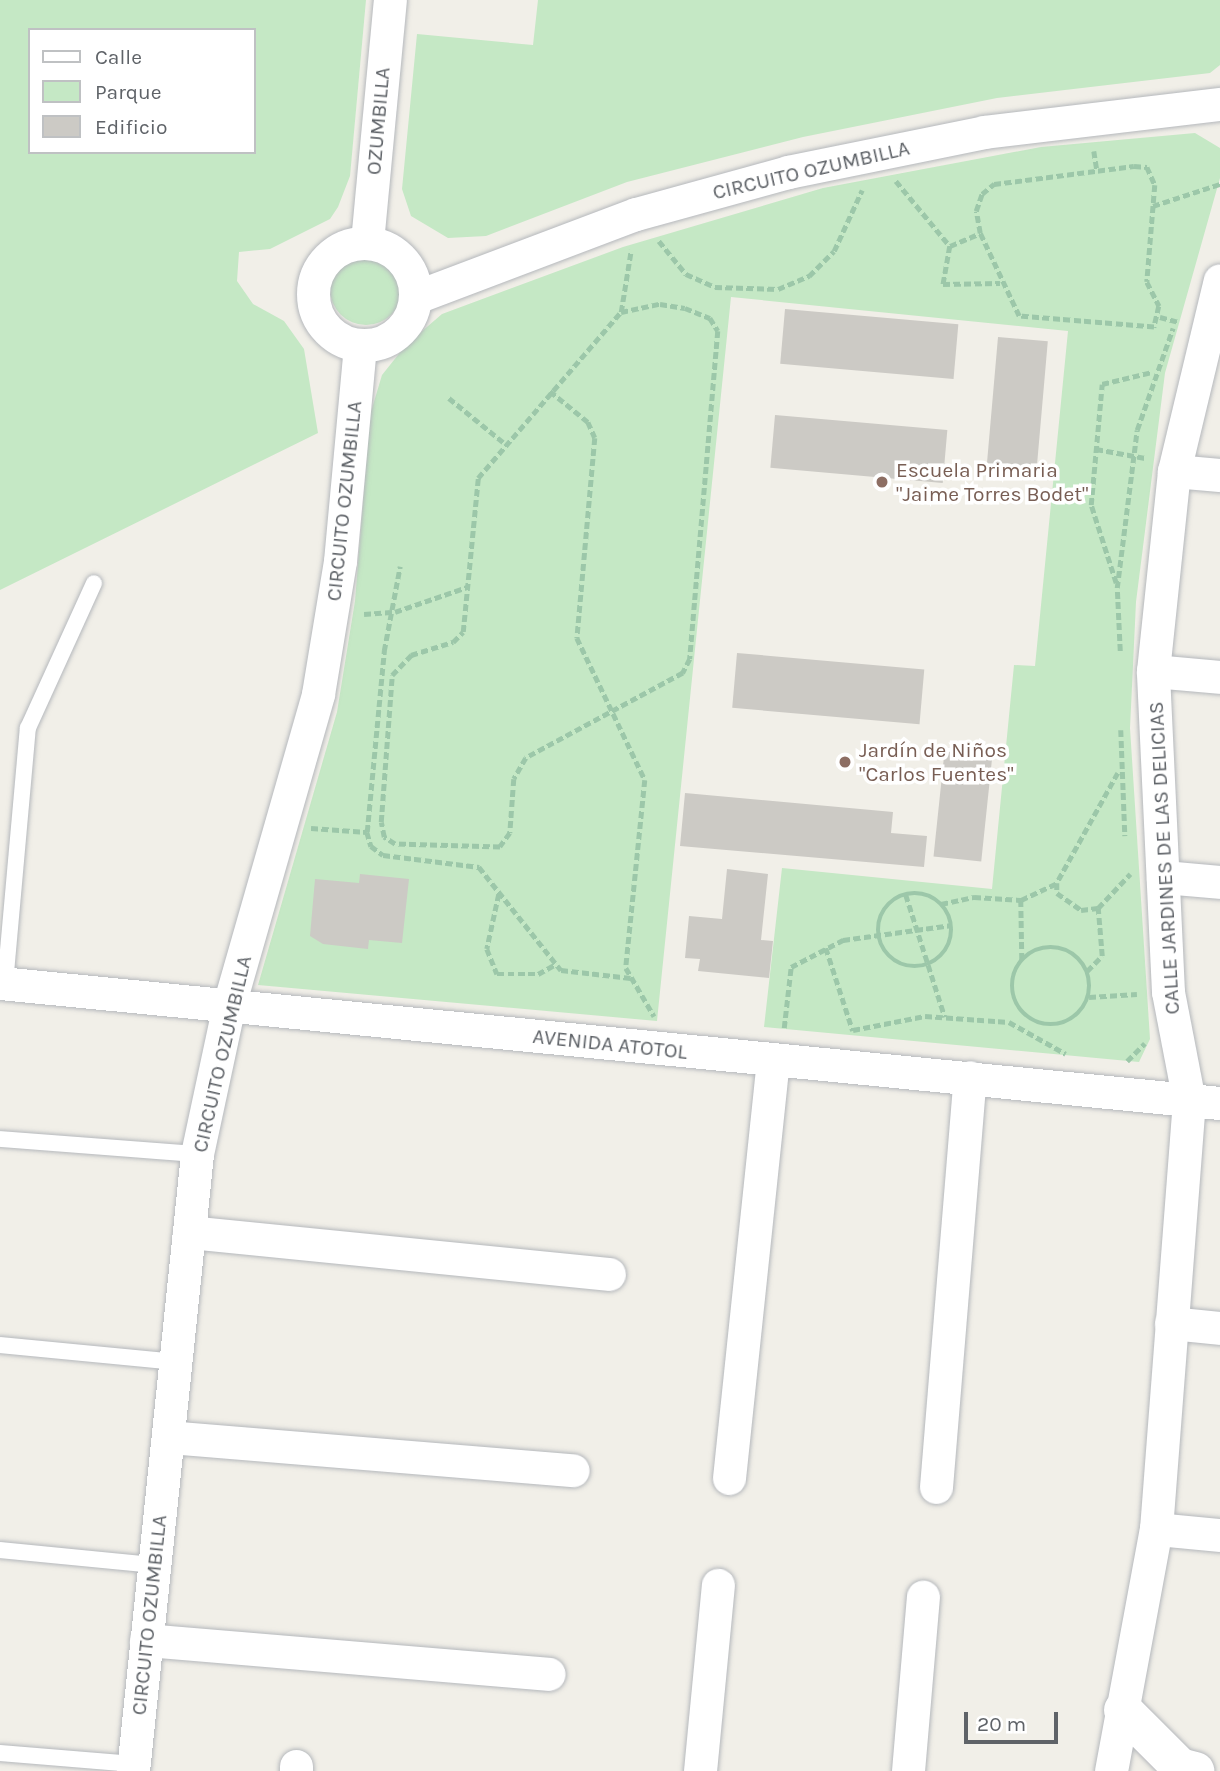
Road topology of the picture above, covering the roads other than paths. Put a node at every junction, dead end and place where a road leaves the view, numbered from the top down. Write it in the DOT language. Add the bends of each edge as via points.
graph roads {
  1 [pos="390,0"];
  2 [pos="1220,104"];
  3 [pos="367,242"];
  4 [pos="1220,280"];
  5 [pos="416,297"];
  6 [pos="360,346"];
  7 [pos="1174,471"];
  8 [pos="1220,475"];
  9 [pos="94,583"];
  10 [pos="1153,671"];
  11 [pos="1220,677"];
  12 [pos="1163,877"];
  13 [pos="1220,882"];
  14 [pos="2,983"];
  15 [pos="229,1005"];
  16 [pos="777,1060"];
  17 [pos="970,1077"];
  18 [pos="1205,1102"];
  19 [pos="0,1139"];
  20 [pos="197,1154"];
  21 [pos="189,1231"];
  22 [pos="609,1274"];
  23 [pos="1171,1323"];
  24 [pos="1220,1328"];
  25 [pos="0,1345"];
  26 [pos="176,1362"];
  27 [pos="168,1437"];
  28 [pos="573,1471"];
  29 [pos="729,1478"];
  30 [pos="936,1487"];
  31 [pos="1156,1529"];
  32 [pos="1220,1535"];
  33 [pos="0,1550"];
  34 [pos="154,1565"];
  35 [pos="718,1585"];
  36 [pos="923,1597"];
  37 [pos="146,1640"];
  38 [pos="549,1674"];
  39 [pos="1123,1710"];
  40 [pos="0,1753"];
  41 [pos="133,1767"];
  42 [pos="700,1771"];
  43 [pos="908,1771"];
  44 [pos="1111,1771"];
  45 [pos="1195,1771"];
  1 -- 3 [label="street, OZUMBILLA"];
  2 -- 5 [label="street, CIRCUITO OZUMBILLA" via="1091,117 874,153 636,214"];
  3 -- 5 [label="street" via="403,259"];
  3 -- 6 [label="street" via="329,254 311,290 324,328"];
  4 -- 7 [label="street, CALLE JARDINES DE LAS DELICIAS"];
  5 -- 6 [label="street" via="398,332"];
  6 -- 15 [label="street, CIRCUITO OZUMBILLA" via="331,617 282,827"];
  7 -- 8 [label="street"];
  7 -- 10 [label="street, CALLE JARDINES DE LAS DELICIAS"];
  9 -- 14 [label="lane" via="28,727"];
  10 -- 11 [label="street"];
  10 -- 12 [label="street, CALLE JARDINES DE LAS DELICIAS"];
  12 -- 13 [label="street"];
  12 -- 18 [label="street, CALLE JARDINES DE LAS DELICIAS" via="1168,992"];
  14 -- 15 [label="street, AVENIDA ATOTOL"];
  15 -- 16 [label="street, AVENIDA ATOTOL"];
  15 -- 20 [label="street, CIRCUITO OZUMBILLA"];
  16 -- 17 [label="street, AVENIDA ATOTOL"];
  16 -- 29 [label="street"];
  17 -- 18 [label="street, AVENIDA ATOTOL"];
  17 -- 30 [label="street"];
  18 -- 23 [label="street, CALLE JARDINES DE LAS DELICIAS"];
  19 -- 20 [label="lane"];
  20 -- 21 [label="street, CIRCUITO OZUMBILLA"];
  21 -- 22 [label="street"];
  21 -- 26 [label="street, CIRCUITO OZUMBILLA"];
  23 -- 24 [label="street"];
  23 -- 31 [label="street, CALLE JARDINES DE LAS DELICIAS"];
  25 -- 26 [label="lane"];
  26 -- 27 [label="street, CIRCUITO OZUMBILLA"];
  27 -- 28 [label="street"];
  27 -- 34 [label="street, CIRCUITO OZUMBILLA"];
  31 -- 32 [label="street"];
  31 -- 39 [label="street, CALLE JARDINES DE LAS DELICIAS"];
  33 -- 34 [label="lane"];
  34 -- 37 [label="street, CIRCUITO OZUMBILLA"];
  35 -- 42 [label="street"];
  36 -- 43 [label="street"];
  37 -- 38 [label="street"];
  37 -- 41 [label="street, CIRCUITO OZUMBILLA"];
  39 -- 44 [label="street, CALLE JARDINES DE LAS DELICIAS"];
  39 -- 45 [label="street" via="1180,1767"];
  40 -- 41 [label="lane"];
}
